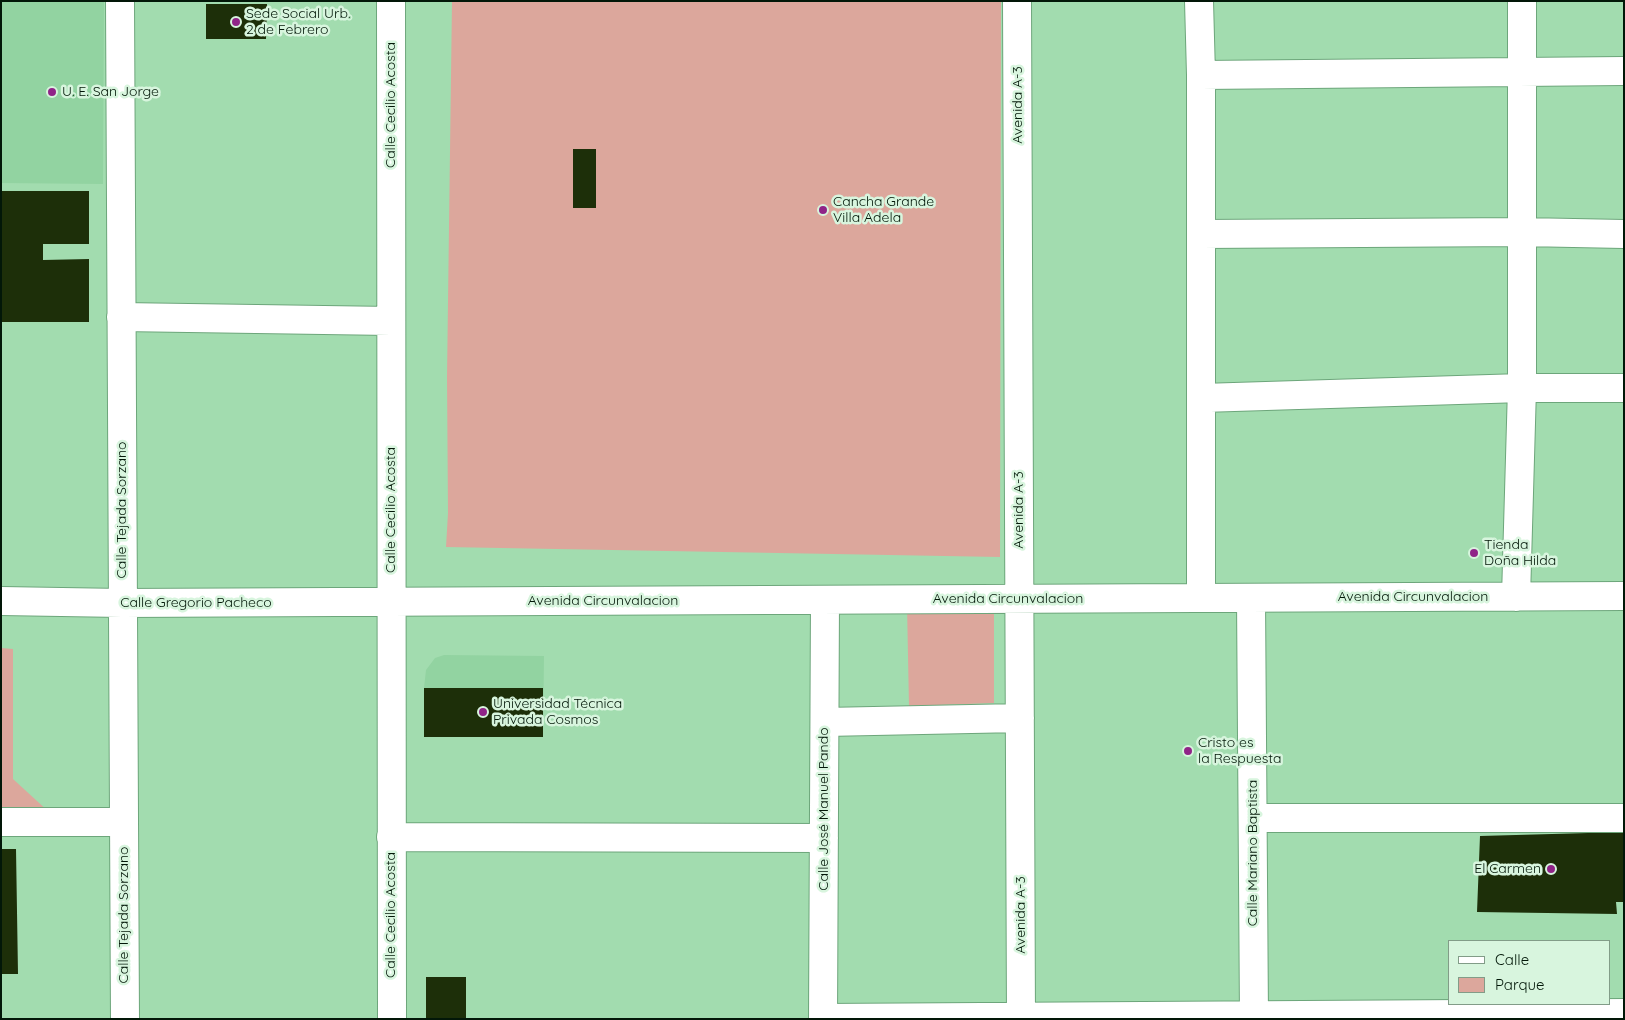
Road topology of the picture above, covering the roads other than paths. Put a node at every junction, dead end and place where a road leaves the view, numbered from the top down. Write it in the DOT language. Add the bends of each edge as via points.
graph roads {
  1 [pos="120,1"];
  2 [pos="391,1"];
  3 [pos="1017,1"];
  4 [pos="1199,1"];
  5 [pos="1522,1"];
  6 [pos="1624,71"];
  7 [pos="1522,72"];
  8 [pos="1201,74"];
  9 [pos="1524,232"];
  10 [pos="1201,234"];
  11 [pos="1624,234"];
  12 [pos="121,317"];
  13 [pos="391,320"];
  14 [pos="1522,388"];
  15 [pos="1624,388"];
  16 [pos="1202,398"];
  17 [pos="1624,596"];
  18 [pos="1516,597"];
  19 [pos="1202,598"];
  20 [pos="1251,598"];
  21 [pos="1019,599"];
  22 [pos="825,600"];
  23 [pos="1,601"];
  24 [pos="391,602"];
  25 [pos="122,604"];
  26 [pos="1020,718"];
  27 [pos="824,722"];
  28 [pos="1253,818"];
  29 [pos="1624,818"];
  30 [pos="1,822"];
  31 [pos="124,822"];
  32 [pos="391,836"];
  33 [pos="824,838"];
  34 [pos="1624,1013"];
  35 [pos="1254,1017"];
  36 [pos="823,1018"];
  37 [pos="1021,1018"];
  38 [pos="124,1019"];
  39 [pos="392,1019"];
  1 -- 12 [label="street, Calle Tejada Sorzano"];
  2 -- 13 [label="street, Calle Cecilio Acosta"];
  3 -- 21 [label="street, Avenida A-3"];
  4 -- 8 [label="street"];
  5 -- 7 [label="street"];
  6 -- 7 [label="street"];
  7 -- 8 [label="street"];
  7 -- 9 [label="street"];
  8 -- 10 [label="street"];
  9 -- 10 [label="street"];
  9 -- 11 [label="street"];
  9 -- 14 [label="street"];
  10 -- 16 [label="street"];
  12 -- 13 [label="street"];
  12 -- 25 [label="street, Calle Tejada Sorzano"];
  13 -- 24 [label="street, Calle Cecilio Acosta"];
  14 -- 15 [label="street"];
  14 -- 16 [label="street"];
  14 -- 18 [label="street"];
  16 -- 19 [label="street"];
  17 -- 18 [label="street, Avenida Circunvalacion"];
  18 -- 20 [label="street, Avenida Circunvalacion"];
  19 -- 20 [label="street, Avenida Circunvalacion"];
  19 -- 21 [label="street, Avenida Circunvalacion"];
  20 -- 28 [label="street, Calle Mariano Baptista"];
  21 -- 22 [label="street, Avenida Circunvalacion"];
  21 -- 26 [label="street, Avenida A-3"];
  22 -- 24 [label="street, Avenida Circunvalacion"];
  22 -- 27 [label="street, Calle José Manuel Pando"];
  23 -- 25 [label="street, Calle Gregorio Pacheco"];
  24 -- 25 [label="street, Calle Gregorio Pacheco"];
  24 -- 32 [label="street, Calle Cecilio Acosta"];
  25 -- 31 [label="street, Calle Tejada Sorzano"];
  26 -- 27 [label="street"];
  26 -- 37 [label="street, Avenida A-3"];
  27 -- 33 [label="street, Calle José Manuel Pando"];
  28 -- 29 [label="street"];
  28 -- 35 [label="street, Calle Mariano Baptista"];
  30 -- 31 [label="street"];
  31 -- 38 [label="street, Calle Tejada Sorzano"];
  32 -- 33 [label="street"];
  32 -- 39 [label="street, Calle Cecilio Acosta"];
  33 -- 36 [label="street, Calle José Manuel Pando"];
  34 -- 35 [label="street"];
  35 -- 37 [label="street"];
  36 -- 37 [label="street"];
}
